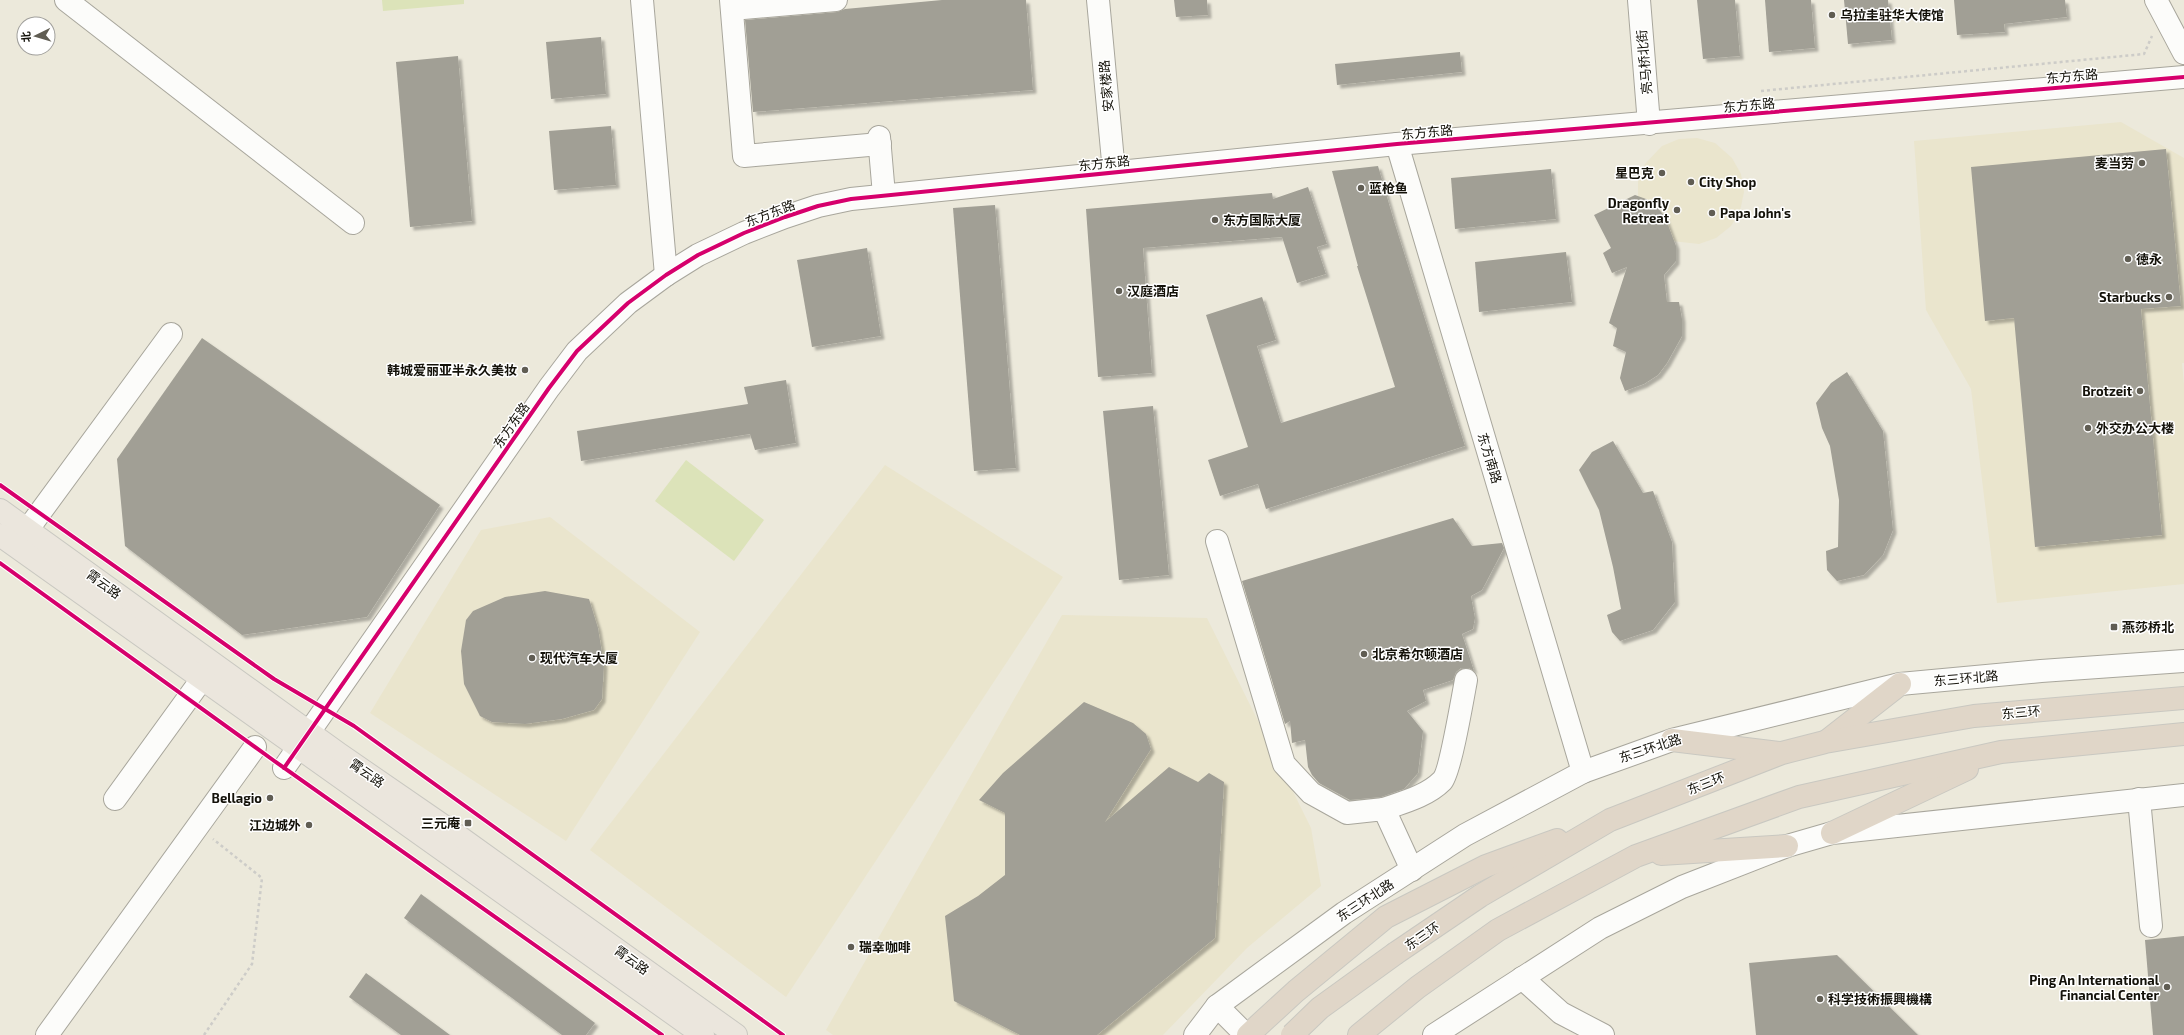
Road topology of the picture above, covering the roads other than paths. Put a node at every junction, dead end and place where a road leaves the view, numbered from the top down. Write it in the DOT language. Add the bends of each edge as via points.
graph roads {
  1 [pos="66,0"];
  2 [pos="642,0"];
  3 [pos="836,0"];
  4 [pos="1098,0"];
  5 [pos="1639,0"];
  6 [pos="2156,0"];
  7 [pos="732,5"];
  8 [pos="2184,53"];
  9 [pos="2184,77"];
  10 [pos="1649,124"];
  11 [pos="1397,144"];
  12 [pos="1114,172"];
  13 [pos="884,195"];
  14 [pos="353,223"];
  15 [pos="666,275"];
  16 [pos="172,334"];
  17 [pos="0,510"];
  18 [pos="28,529"];
  19 [pos="0,535"];
  20 [pos="1217,541"];
  21 [pos="2184,661"];
  22 [pos="202,679"];
  23 [pos="1466,680"];
  24 [pos="1900,684"];
  25 [pos="2184,698"];
  26 [pos="2184,734"];
  27 [pos="1672,740"];
  28 [pos="304,741"];
  29 [pos="1825,742"];
  30 [pos="255,747"];
  31 [pos="2001,752"];
  32 [pos="1782,753"];
  33 [pos="284,768"];
  34 [pos="1583,772"];
  35 [pos="2184,795"];
  36 [pos="115,799"];
  37 [pos="2139,799"];
  38 [pos="1384,809"];
  39 [pos="1610,820"];
  40 [pos="1832,833"];
  41 [pos="1788,846"];
  42 [pos="1636,856"];
  43 [pos="1412,870"];
  44 [pos="2151,926"];
  45 [pos="1522,978"];
  46 [pos="1217,1006"];
  47 [pos="47,1035"];
  48 [pos="703,1035"];
  49 [pos="736,1035"];
  50 [pos="1195,1035"];
  51 [pos="1247,1035"];
  52 [pos="1292,1035"];
  53 [pos="1358,1035"];
  54 [pos="1434,1035"];
  55 [pos="1603,1035"];
  1 -- 14 [label="street"];
  2 -- 15 [label="street"];
  3 -- 7 [label="street"];
  4 -- 12 [label="street, 安家楼路"];
  5 -- 10 [label="street, 亮马桥北街"];
  6 -- 8 [label="street"];
  7 -- 13 [label="street" via="744,156 879,141"];
  9 -- 10 [label="street, 东方东路"];
  10 -- 11 [label="street, 东方东路"];
  11 -- 12 [label="street, 东方东路"];
  11 -- 34 [label="street, 东方南路"];
  12 -- 13 [label="street, 东方东路"];
  13 -- 15 [label="street, 东方东路" via="818,206 785,217 698,255"];
  15 -- 28 [label="street, 东方东路" via="628,303 577,351"];
  16 -- 18 [label="street"];
  17 -- 18 [label="main road, 霄云路"];
  18 -- 28 [label="main road, 霄云路"];
  19 -- 22 [label="main road, 霄云路"];
  20 -- 38 [label="street" via="1284,764 1311,793 1347,813"];
  21 -- 24 [label="street, 东三环北路"];
  22 -- 28 [label="main road, 霄云路"];
  22 -- 36 [label="street"];
  23 -- 38 [label="street" via="1443,780 1419,797"];
  24 -- 27 [label="street, 东三环北路"];
  24 -- 29 [label="highway"];
  25 -- 29 [label="highway, 东三环" via="1974,716"];
  26 -- 31 [label="highway"];
  27 -- 32 [label="highway"];
  27 -- 34 [label="street, 东三环北路"];
  28 -- 33 [label="street, 东方东路"];
  28 -- 48 [label="main road, 霄云路"];
  28 -- 49 [label="main road, 霄云路"];
  29 -- 32 [label="highway, 东三环"];
  30 -- 47 [label="street" via="199,828"];
  31 -- 40 [label="highway"];
  31 -- 42 [label="highway" via="1799,797"];
  32 -- 39 [label="highway, 东三环"];
  34 -- 43 [label="street, 东三环北路" via="1465,835"];
  35 -- 37 [label="street"];
  37 -- 40 [label="street"];
  37 -- 44 [label="street"];
  38 -- 43 [label="street"];
  39 -- 51 [label="highway" via="1486,866 1386,917"];
  39 -- 52 [label="highway, 东三环, bridge" via="1480,896 1320,1008"];
  40 -- 41 [label="street"];
  41 -- 42 [label="highway"];
  41 -- 45 [label="street" via="1682,888 1600,928"];
  42 -- 53 [label="highway" via="1498,930 1418,987"];
  43 -- 46 [label="street, 东三环北路" via="1344,913"];
  45 -- 54 [label="street"];
  45 -- 55 [label="street" via="1561,1013"];
  46 -- 50 [label="street, 东三环北路"];
  46 -- 51 [label="street"];
}
